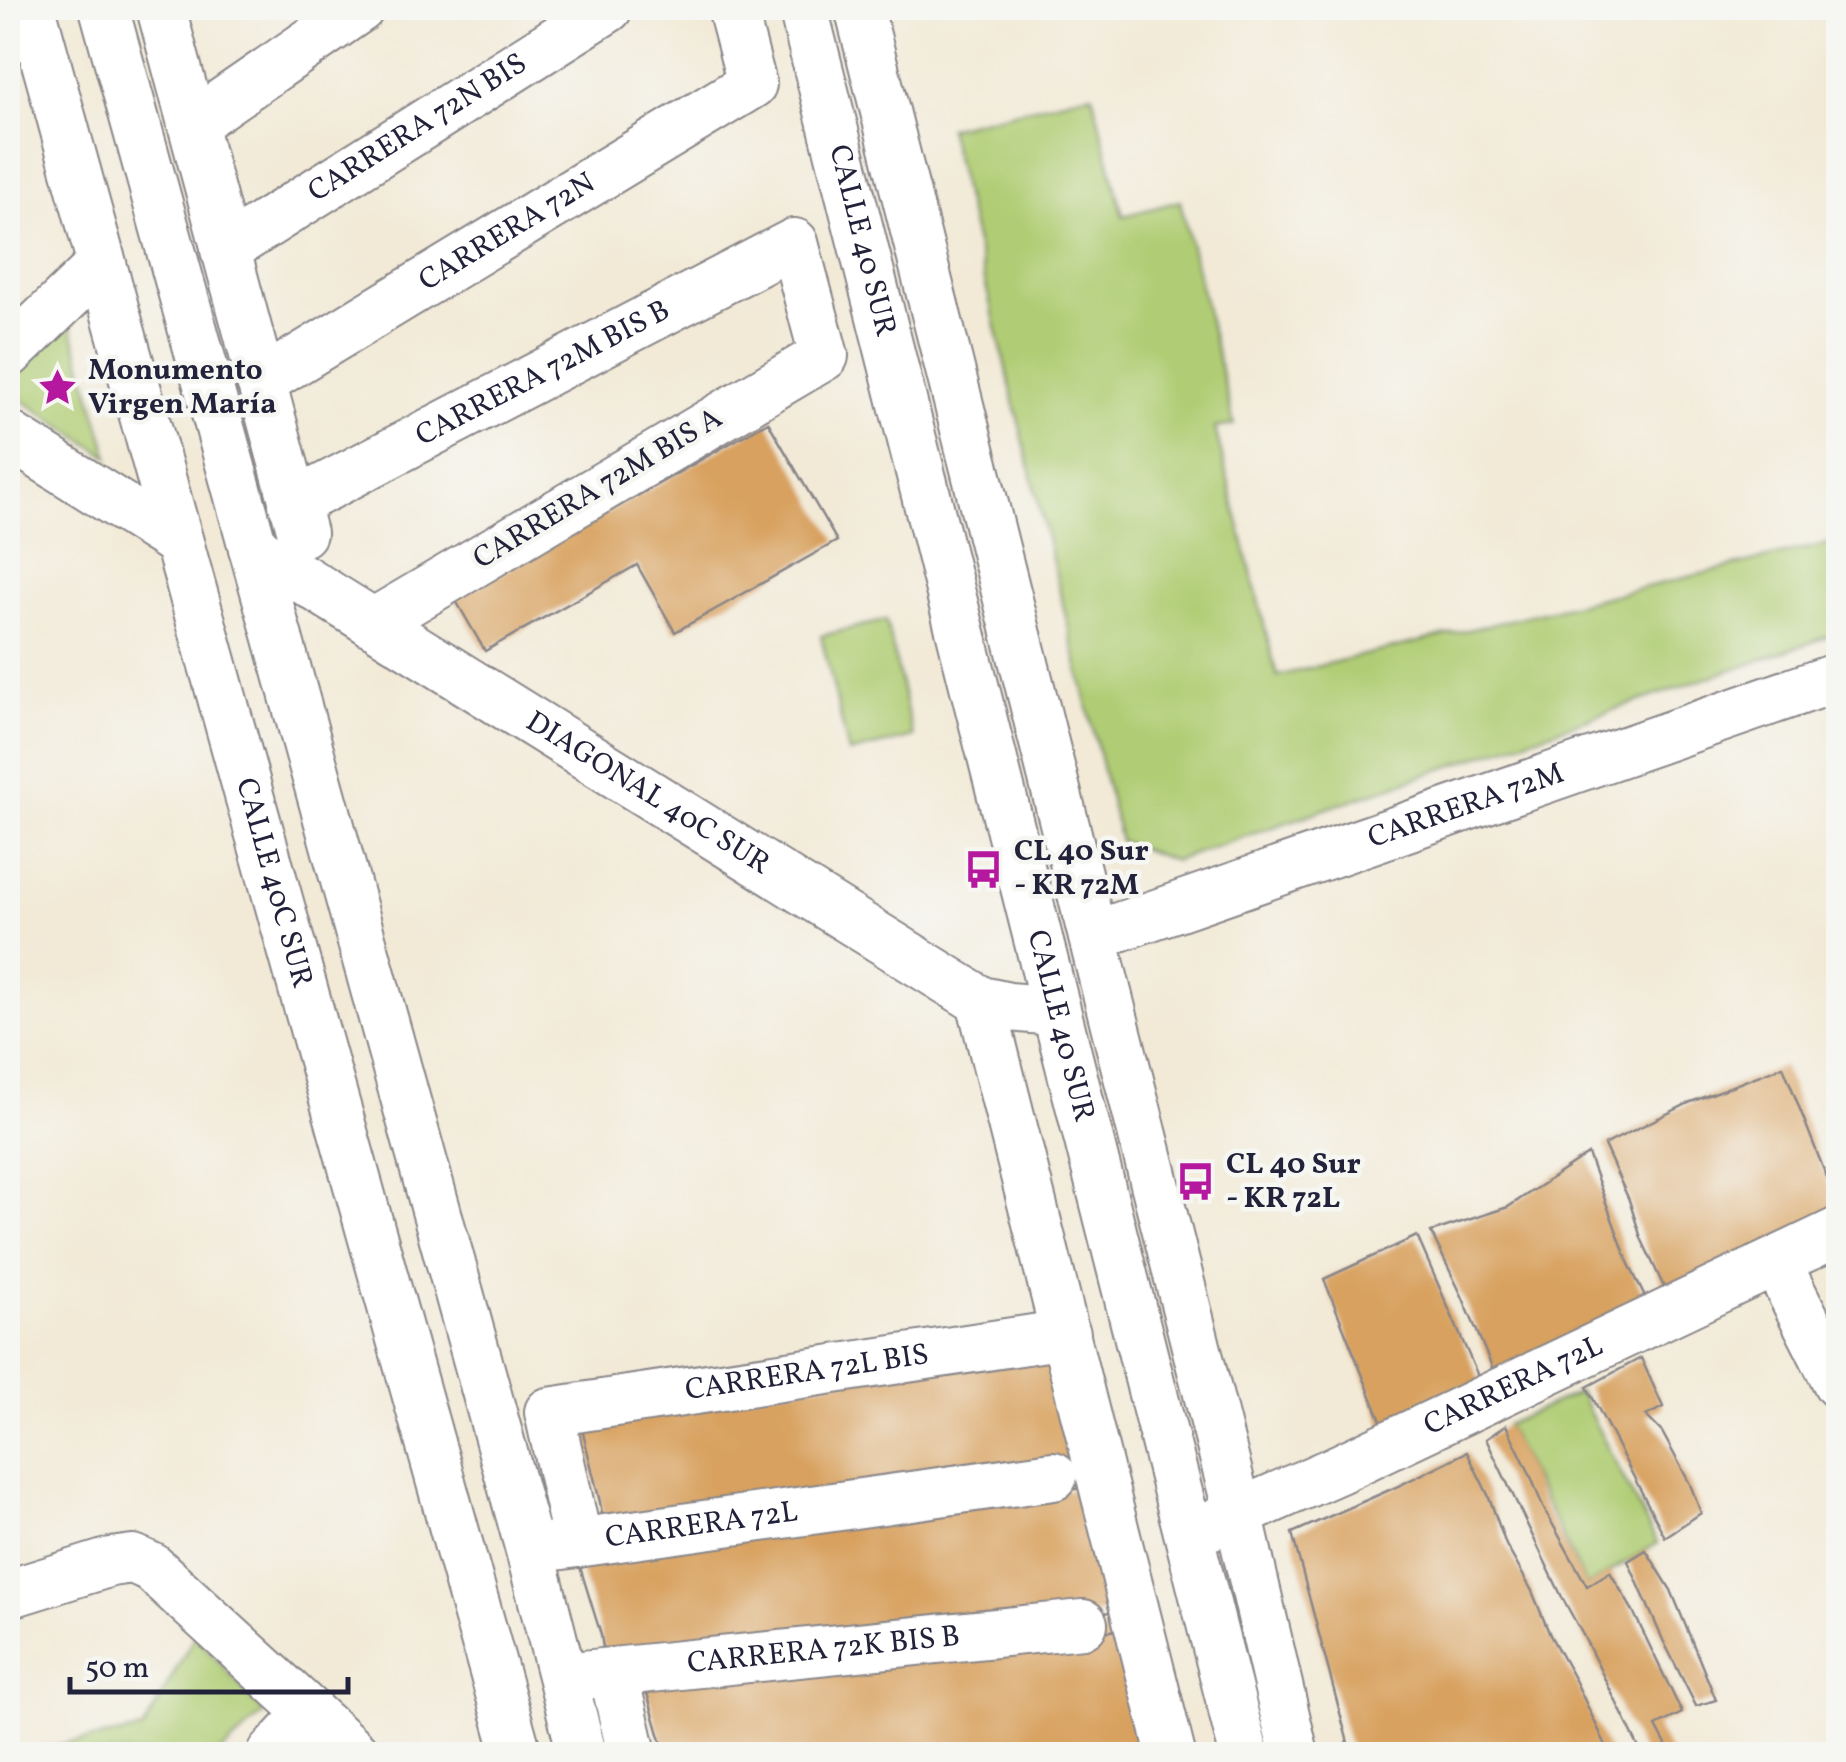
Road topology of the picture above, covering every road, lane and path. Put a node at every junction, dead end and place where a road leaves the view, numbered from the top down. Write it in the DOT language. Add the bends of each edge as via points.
graph roads {
  1 [pos="31,8"];
  2 [pos="104,8"];
  3 [pos="161,8"];
  4 [pos="360,8"];
  5 [pos="608,8"];
  6 [pos="732,8"];
  7 [pos="846,8"];
  8 [pos="859,8"];
  9 [pos="807,27"];
  10 [pos="192,124"];
  11 [pos="226,250"];
  12 [pos="102,264"];
  13 [pos="8,354"];
  14 [pos="824,356"];
  15 [pos="261,382"];
  16 [pos="8,435"];
  17 [pos="294,504"];
  18 [pos="178,542"];
  19 [pos="252,548"];
  20 [pos="318,589"];
  21 [pos="373,622"];
  22 [pos="1838,677"];
  23 [pos="324,805"];
  24 [pos="257,824"];
  25 [pos="1093,936"];
  26 [pos="981,1000"];
  27 [pos="1056,1011"];
  28 [pos="1838,1232"];
  29 [pos="1776,1262"];
  30 [pos="1066,1334"];
  31 [pos="1838,1384"];
  32 [pos="1053,1476"];
  33 [pos="1238,1513"];
  34 [pos="1189,1536"];
  35 [pos="578,1543"];
  36 [pos="530,1550"];
  37 [pos="8,1594"];
  38 [pos="1084,1624"];
  39 [pos="613,1672"];
  40 [pos="563,1677"];
  41 [pos="310,1713"];
  42 [pos="272,1754"];
  43 [pos="355,1754"];
  44 [pos="518,1754"];
  45 [pos="582,1754"];
  46 [pos="632,1754"];
  47 [pos="1172,1754"];
  48 [pos="1244,1754"];
  49 [pos="1294,1754"];
  1 -- 12 [label="street, CALLE 40C SUR"];
  2 -- 19 [label="street"];
  3 -- 10 [label="street"];
  4 -- 10 [label="street"];
  5 -- 11 [label="street, CARRERA 72N BIS"];
  6 -- 15 [label="street, CARRERA 72N" via="752,84"];
  7 -- 9 [label="street"];
  8 -- 25 [label="street, CALLE 40 SUR"];
  9 -- 27 [label="street, CALLE 40 SUR"];
  10 -- 11 [label="street"];
  11 -- 15 [label="street"];
  12 -- 13 [label="street"];
  12 -- 18 [label="street, CALLE 40C SUR"];
  14 -- 17 [label="street, CARRERA 72M BIS B" via="794,243"];
  14 -- 21 [label="street, CARRERA 72M BIS A"];
  15 -- 17 [label="street"];
  16 -- 18 [label="street"];
  17 -- 20 [label="street"];
  18 -- 24 [label="street, CALLE 40C SUR"];
  19 -- 20 [label="street, DIAGONAL 40C SUR"];
  19 -- 23 [label="street"];
  20 -- 21 [label="street, DIAGONAL 40C SUR"];
  21 -- 26 [label="street, DIAGONAL 40C SUR"];
  22 -- 25 [label="street, CARRERA 72M"];
  23 -- 24 [label="street"];
  23 -- 36 [label="street"];
  24 -- 44 [label="street, CALLE 40C SUR"];
  25 -- 33 [label="street, CALLE 40 SUR"];
  26 -- 27 [label="street, DIAGONAL 40C SUR"];
  26 -- 30 [label="street"];
  27 -- 34 [label="street, CALLE 40 SUR"];
  28 -- 29 [label="street, CARRERA 72L"];
  29 -- 31 [label="street"];
  29 -- 33 [label="street, CARRERA 72L"];
  30 -- 35 [label="street, CARRERA 72L BIS" via="548,1412"];
  30 -- 47 [label="street"];
  32 -- 35 [label="street, CARRERA 72L"];
  33 -- 34 [label="street, CARRERA 72L"];
  33 -- 49 [label="street, CALLE 40 SUR"];
  34 -- 48 [label="street, CALLE 40 SUR"];
  35 -- 36 [label="street, CARRERA 72L"];
  36 -- 40 [label="street"];
  37 -- 41 [label="street" via="111,1562 151,1567"];
  38 -- 39 [label="street, CARRERA 72K BIS B"];
  39 -- 40 [label="street, CARRERA 72K BIS B"];
  39 -- 46 [label="street"];
  40 -- 45 [label="street"];
  41 -- 42 [label="street"];
  41 -- 43 [label="street"];
}
